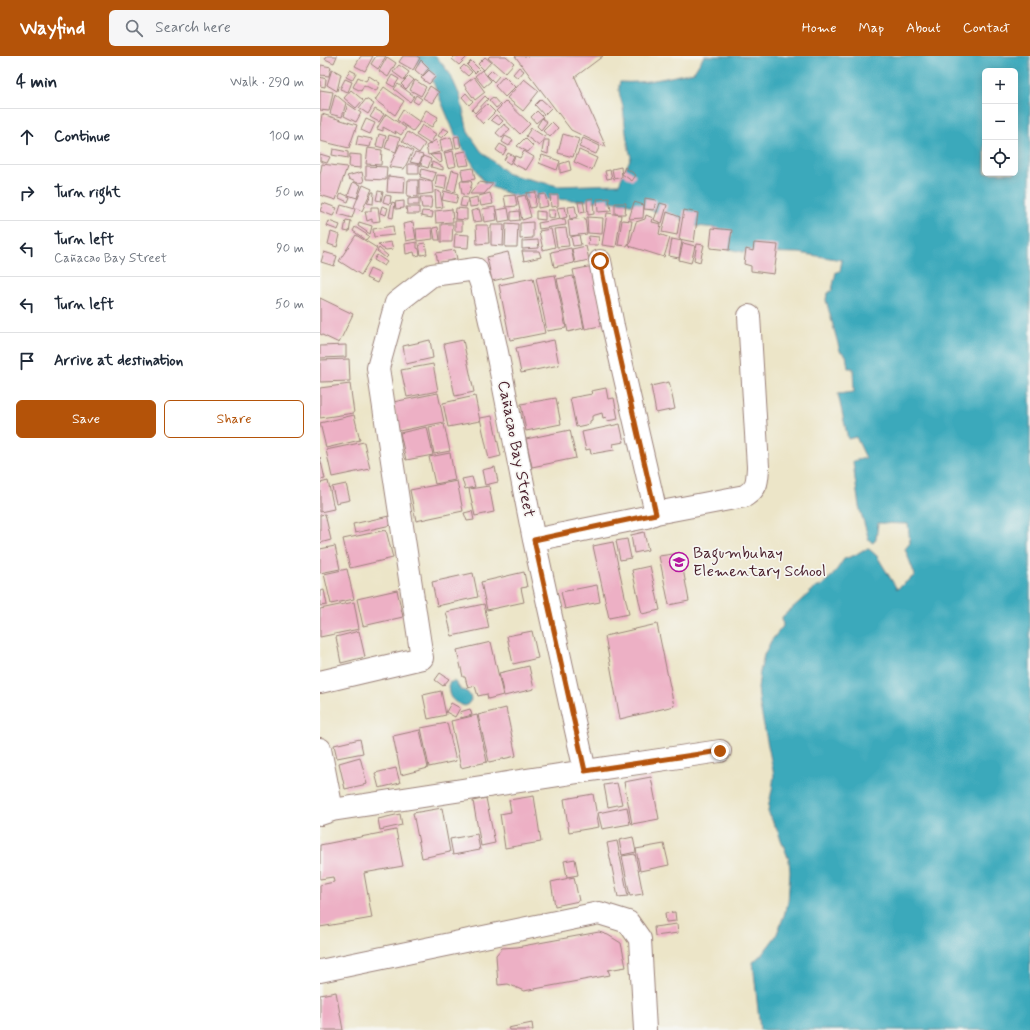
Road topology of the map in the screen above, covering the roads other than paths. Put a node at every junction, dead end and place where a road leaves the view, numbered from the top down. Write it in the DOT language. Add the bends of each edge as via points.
graph roads {
  1 [pos="600,261"];
  2 [pos="749,316"];
  3 [pos="656,514"];
  4 [pos="534,540"];
  5 [pos="320,682"];
  6 [pos="320,749"];
  7 [pos="720,751"];
  8 [pos="585,771"];
  9 [pos="326,812"];
  10 [pos="320,971"];
  11 [pos="645,1030"];
  1 -- 3 [label="street"];
  2 -- 3 [label="street" via="758,467 753,491 745,496"];
  3 -- 4 [label="street"];
  4 -- 5 [label="street, Cañacao Bay Street" via="496,347 476,269 432,275 396,303 378,368 422,658"];
  4 -- 8 [label="street, Cañacao Bay Street"];
  6 -- 9 [label="street"];
  7 -- 8 [label="street"];
  8 -- 9 [label="street"];
  10 -- 11 [label="street" via="599,913 628,922 640,939"];
}
